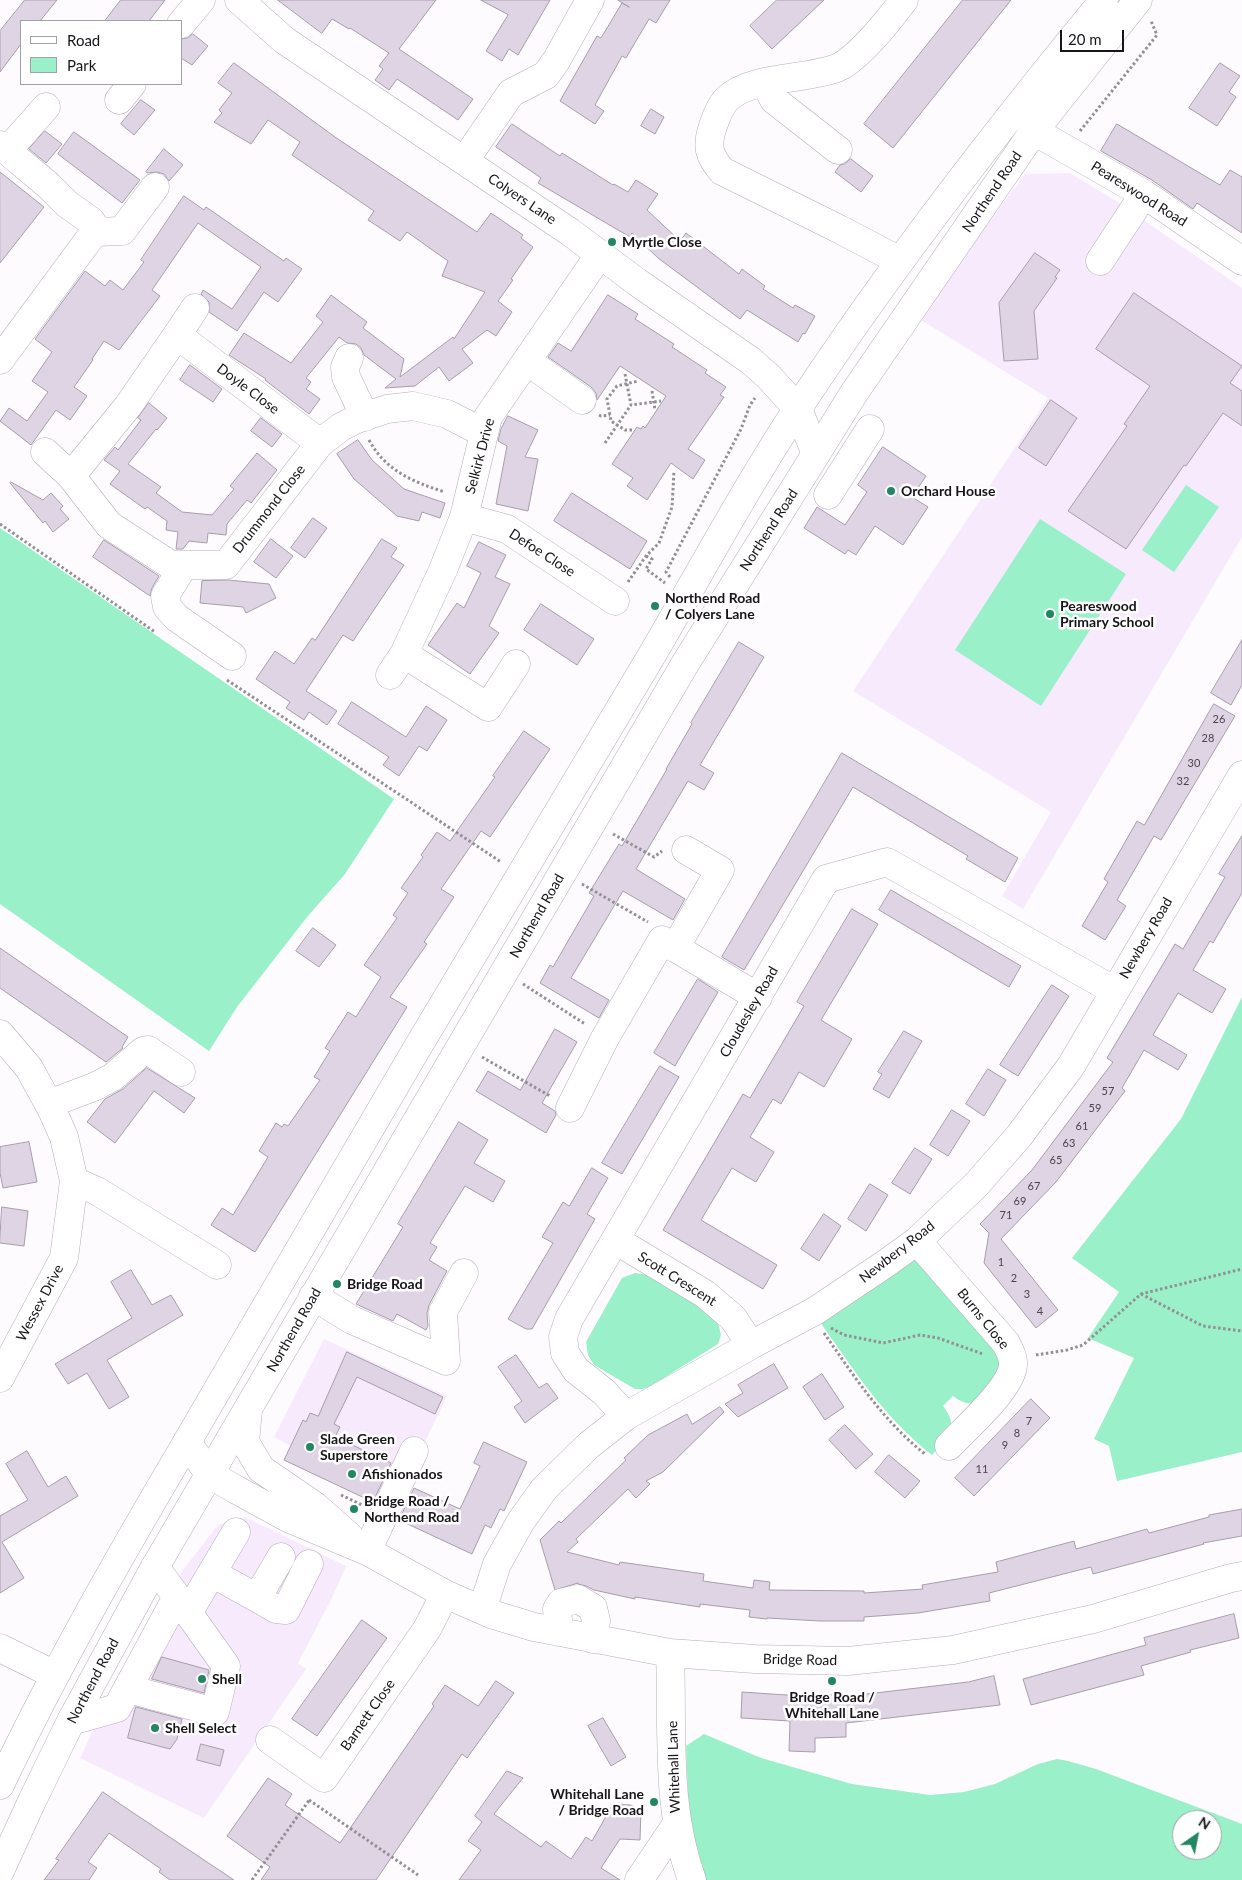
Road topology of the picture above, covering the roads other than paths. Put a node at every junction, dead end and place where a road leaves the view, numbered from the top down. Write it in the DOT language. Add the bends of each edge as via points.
graph roads {
  1 [pos="201,0"];
  2 [pos="239,0"];
  3 [pos="590,0"];
  4 [pos="904,0"];
  5 [pos="1104,0"];
  6 [pos="1144,10"];
  7 [pos="182,23"];
  8 [pos="765,83"];
  9 [pos="46,107"];
  10 [pos="1034,131"];
  11 [pos="4,148"];
  12 [pos="838,150"];
  13 [pos="465,160"];
  14 [pos="155,187"];
  15 [pos="1144,194"];
  16 [pos="94,232"];
  17 [pos="600,254"];
  18 [pos="900,261"];
  19 [pos="1100,261"];
  20 [pos="1242,261"];
  21 [pos="195,308"];
  22 [pos="177,335"];
  23 [pos="349,358"];
  24 [pos="0,360"];
  25 [pos="526,361"];
  26 [pos="582,400"];
  27 [pos="798,409"];
  28 [pos="361,418"];
  29 [pos="870,429"];
  30 [pos="484,433"];
  31 [pos="320,443"];
  32 [pos="45,452"];
  33 [pos="816,454"];
  34 [pos="71,476"];
  35 [pos="828,495"];
  36 [pos="466,508"];
  37 [pos="184,565"];
  38 [pos="615,601"];
  39 [pos="516,664"];
  40 [pos="228,668"];
  41 [pos="1242,775"];
  42 [pos="686,850"];
  43 [pos="676,948"];
  44 [pos="1115,991"];
  45 [pos="758,997"];
  46 [pos="0,1034"];
  47 [pos="181,1072"];
  48 [pos="49,1104"];
  49 [pos="570,1108"];
  50 [pos="74,1182"];
  51 [pos="616,1241"];
  52 [pos="917,1241"];
  53 [pos="217,1265"];
  54 [pos="464,1273"];
  55 [pos="313,1296"];
  56 [pos="751,1345"];
  57 [pos="0,1378"];
  58 [pos="248,1410"];
  59 [pos="626,1416"];
  60 [pos="187,1442"];
  61 [pos="948,1446"];
  62 [pos="414,1452"];
  63 [pos="210,1474"];
  64 [pos="236,1532"];
  65 [pos="367,1552"];
  66 [pos="281,1557"];
  67 [pos="309,1564"];
  68 [pos="155,1567"];
  69 [pos="212,1572"];
  70 [pos="1242,1576"];
  71 [pos="445,1594"];
  72 [pos="257,1598"];
  73 [pos="183,1605"];
  74 [pos="482,1610"];
  75 [pos="559,1632"];
  76 [pos="593,1640"];
  77 [pos="1,1650"];
  78 [pos="670,1653"];
  79 [pos="54,1674"];
  80 [pos="128,1689"];
  81 [pos="71,1721"];
  82 [pos="270,1740"];
  83 [pos="0,1784"];
  84 [pos="676,1825"];
  85 [pos="0,1871"];
  86 [pos="639,1880"];
  87 [pos="692,1880"];
  1 -- 7 [label="street"];
  2 -- 13 [label="street, Colyers Lane" via="284,40"];
  3 -- 13 [label="street" via="546,75 511,93"];
  4 -- 8 [label="street" via="853,58 836,68"];
  5 -- 18 [label="street, Northend Road"];
  6 -- 10 [label="street, Northend Road"];
  8 -- 12 [label="street" via="774,100"];
  8 -- 18 [label="street" via="748,86 727,99 708,137 711,158 722,171"];
  9 -- 11 [label="street"];
  10 -- 15 [label="street, Peareswood Road"];
  10 -- 33 [label="street, Northend Road"];
  11 -- 16 [label="street" via="91,221"];
  13 -- 17 [label="street, Colyers Lane"];
  14 -- 16 [label="street" via="122,231"];
  15 -- 19 [label="street"];
  15 -- 20 [label="street, Peareswood Road"];
  16 -- 24 [label="street"];
  17 -- 25 [label="street, Selkirk Drive"];
  17 -- 27 [label="street, Colyers Lane" via="751,361"];
  18 -- 27 [label="street, Northend Road"];
  21 -- 22 [label="street"];
  22 -- 31 [label="street, Doyle Close"];
  22 -- 34 [label="street" via="128,406"];
  23 -- 28 [label="street" via="346,377"];
  25 -- 26 [label="street"];
  25 -- 30 [label="street, Selkirk Drive" via="488,417"];
  27 -- 33 [label="street"];
  27 -- 60 [label="street, Northend Road" via="520,874"];
  28 -- 30 [label="street, Drummond Close" via="413,406 447,414"];
  28 -- 31 [label="street, Drummond Close"];
  29 -- 35 [label="street"];
  30 -- 36 [label="street, Selkirk Drive"];
  31 -- 37 [label="street, Drummond Close" via="226,565"];
  32 -- 34 [label="street, Drummond Close"];
  33 -- 55 [label="street, Northend Road" via="680,673"];
  34 -- 37 [label="street, Drummond Close" via="109,525 171,565"];
  36 -- 38 [label="street, Defoe Close" via="507,529"];
  36 -- 39 [label="street, Selkirk Drive" via="443,570 397,664 488,708"];
  37 -- 40 [label="street" via="165,596 167,607"];
  41 -- 44 [label="street, Newbery Road"];
  42 -- 43 [label="street" via="720,870"];
  43 -- 45 [label="street"];
  43 -- 49 [label="street" via="662,940 605,1038"];
  44 -- 45 [label="street, Cloudesley Road" via="887,862 826,879"];
  44 -- 52 [label="street, Newbery Road" via="1071,1066 1019,1136 976,1185"];
  45 -- 51 [label="street, Cloudesley Road"];
  46 -- 48 [label="street, Wessex Drive" via="29,1068"];
  47 -- 48 [label="street" via="148,1050 143,1051 113,1077"];
  48 -- 50 [label="street, Wessex Drive" via="64,1137"];
  50 -- 53 [label="street" via="97,1191"];
  50 -- 57 [label="street, Wessex Drive" via="64,1258"];
  51 -- 56 [label="street, Scott Crescent" via="705,1294 733,1318"];
  51 -- 59 [label="street, Cloudesley Road" via="569,1319 563,1337 565,1353 576,1370 604,1392"];
  52 -- 56 [label="street, Newbery Road" via="813,1313"];
  52 -- 61 [label="street, Burns Close" via="1006,1343 1012,1356 1011,1377 1003,1389"];
  54 -- 55 [label="street" via="443,1312 446,1362 352,1320"];
  55 -- 58 [label="street, Northend Road"];
  56 -- 59 [label="street, Newbery Road"];
  58 -- 63 [label="street, Northend Road"];
  58 -- 65 [label="street, Bridge Road" via="244,1442 261,1468 315,1506"];
  59 -- 74 [label="street, Newbery Road" via="590,1444 544,1489 497,1564"];
  60 -- 63 [label="street"];
  60 -- 79 [label="street, Northend Road"];
  62 -- 65 [label="street"];
  63 -- 65 [label="street, Bridge Road" via="288,1518"];
  63 -- 68 [label="street, Northend Road"];
  64 -- 69 [label="street"];
  65 -- 71 [label="street, Bridge Road"];
  66 -- 72 [label="street"];
  67 -- 72 [label="street" via="286,1610 276,1610"];
  68 -- 73 [label="street"];
  68 -- 81 [label="street, Northend Road"];
  69 -- 72 [label="street"];
  69 -- 73 [label="street"];
  70 -- 78 [label="street, Bridge Road" via="1093,1619 953,1650 848,1660 756,1660"];
  71 -- 74 [label="street, Bridge Road"];
  71 -- 82 [label="street, Barnett Close" via="427,1630 317,1789"];
  73 -- 80 [label="street"];
  73 -- 80 [label="street" via="226,1666 215,1712"];
  74 -- 75 [label="street, Bridge Road"];
  75 -- 76 [label="street, Bridge Road"];
  75 -- 76 [label="street" via="557,1609 561,1603 578,1599 593,1608 596,1621"];
  76 -- 78 [label="street, Bridge Road"];
  77 -- 79 [label="street"];
  78 -- 84 [label="street, Whitehall Lane" via="671,1763"];
  79 -- 83 [label="street, Northend Road"];
  80 -- 81 [label="street" via="118,1708"];
  81 -- 85 [label="street, Northend Road"];
  84 -- 86 [label="street"];
  84 -- 87 [label="street, Whitehall Lane"];
}
